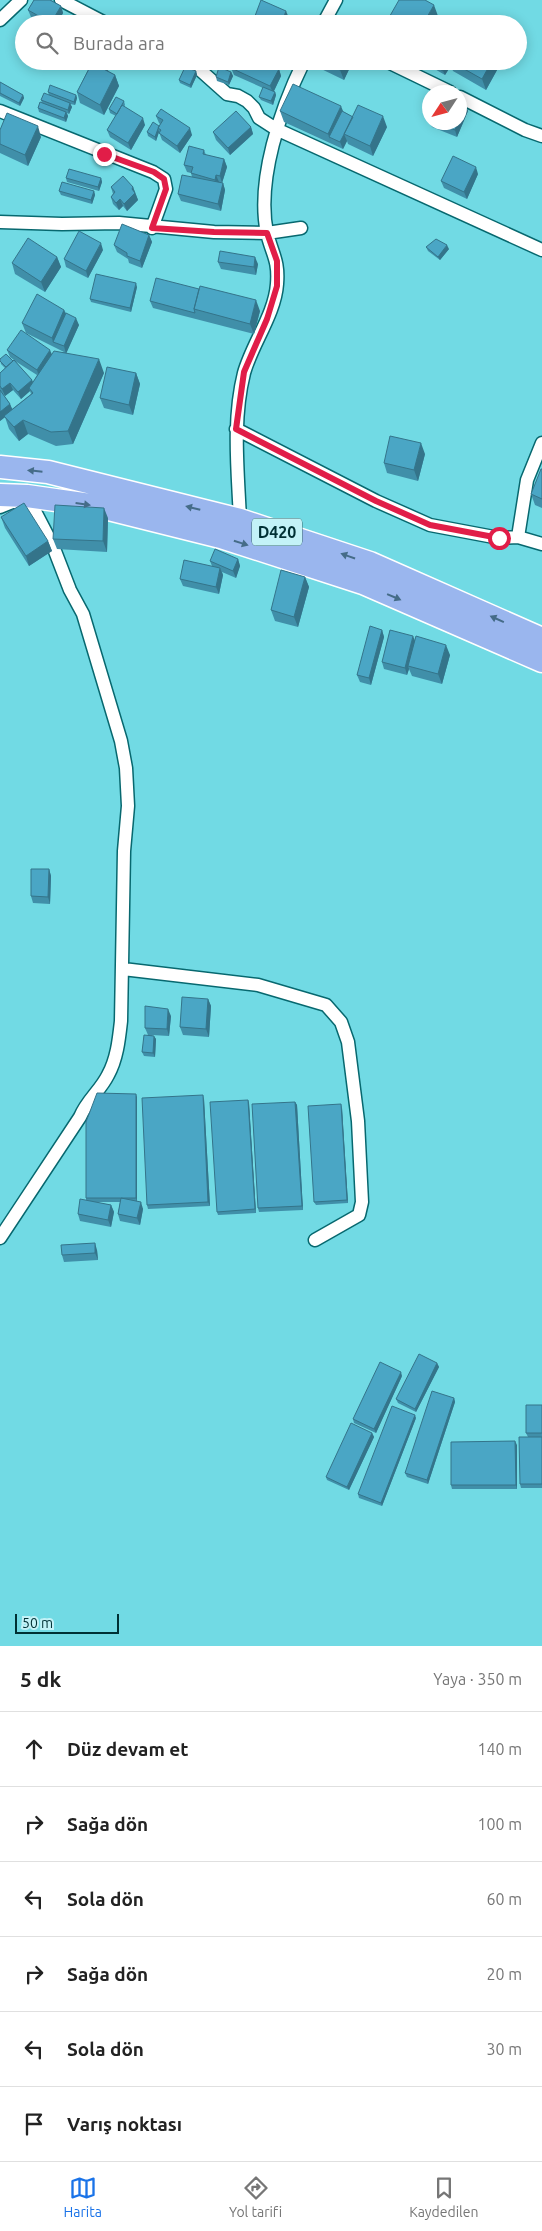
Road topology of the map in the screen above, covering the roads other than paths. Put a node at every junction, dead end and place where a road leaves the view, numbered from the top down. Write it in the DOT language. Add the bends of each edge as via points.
graph roads {
  1 [pos="21,0"];
  2 [pos="61,0"];
  3 [pos="336,0"];
  4 [pos="2,13"];
  5 [pos="90,15"];
  6 [pos="328,15"];
  7 [pos="201,70"];
  8 [pos="300,70"];
  9 [pos="405,70"];
  10 [pos="436,85"];
  11 [pos="467,101"];
  12 [pos="0,111"];
  13 [pos="276,129"];
  14 [pos="542,136"];
  15 [pos="0,222"];
  16 [pos="152,228"];
  17 [pos="301,228"];
  18 [pos="267,233"];
  19 [pos="542,250"];
  20 [pos="236,429"];
  21 [pos="542,443"];
  22 [pos="0,467"];
  23 [pos="0,495"];
  24 [pos="27,496"];
  25 [pos="0,507"];
  26 [pos="240,520"];
  27 [pos="518,537"];
  28 [pos="542,544"];
  29 [pos="542,639"];
  30 [pos="542,661"];
  31 [pos="123,969"];
  32 [pos="0,1238"];
  33 [pos="315,1240"];
  1 -- 4 [label="street"];
  2 -- 5 [label="street"];
  3 -- 6 [label="street"];
  7 -- 13 [label="street" via="227,94 247,101 259,118"];
  8 -- 13 [label="street"];
  9 -- 10 [label="street"];
  11 -- 14 [label="street"];
  12 -- 16 [label="street" via="154,172 164,179 166,189"];
  13 -- 18 [label="street" via="265,194"];
  13 -- 19 [label="street"];
  15 -- 16 [label="street" via="119,223"];
  16 -- 18 [label="street"];
  17 -- 18 [label="street"];
  18 -- 20 [label="street" via="277,261 277,286 244,372"];
  20 -- 26 [label="street"];
  20 -- 27 [label="street" via="430,525 499,538"];
  21 -- 27 [label="street" via="527,480"];
  26 -- 22 [label="highway, D420, one-way" via="48,472"];
  23 -- 24 [label="highway, D420"];
  24 -- 25 [label="street"];
  24 -- 30 [label="highway, D420, one-way" via="97,506 221,537 363,583"];
  24 -- 31 [label="street" via="83,614 123,750 128,806 124,852"];
  29 -- 26 [label="highway, D420, one-way" via="370,563"];
  27 -- 28 [label="street"];
  31 -- 32 [label="street" via="118,1047 109,1075 86,1104"];
  31 -- 33 [label="street" via="258,985 326,1005 341,1022 348,1042 358,1120 362,1202 359,1215"];
}
